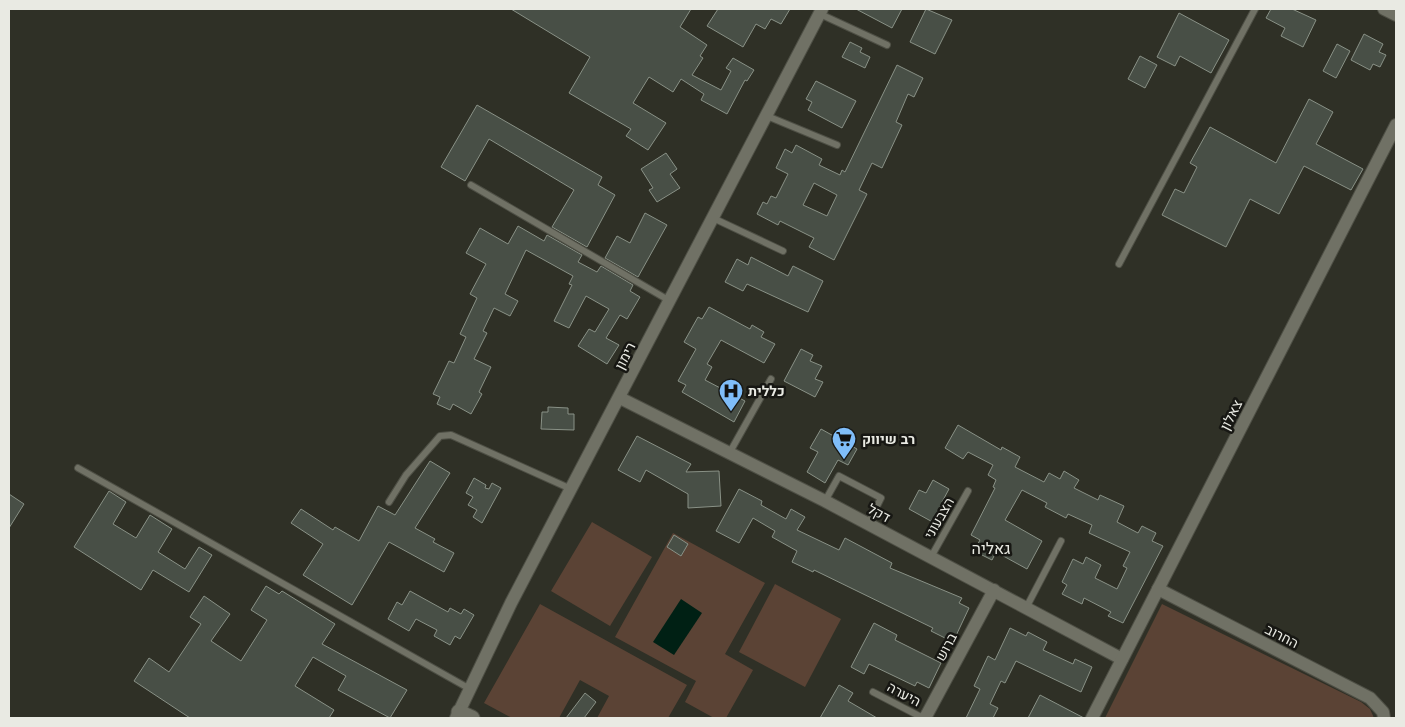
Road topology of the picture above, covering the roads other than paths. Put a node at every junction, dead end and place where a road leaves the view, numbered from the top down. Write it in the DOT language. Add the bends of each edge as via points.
graph roads {
  1 [pos="1255,9"];
  2 [pos="1384,9"];
  3 [pos="821,11"];
  4 [pos="1396,15"];
  5 [pos="887,46"];
  6 [pos="767,116"];
  7 [pos="1396,125"];
  8 [pos="837,145"];
  9 [pos="471,185"];
  10 [pos="713,218"];
  11 [pos="783,252"];
  12 [pos="1119,264"];
  13 [pos="670,302"];
  14 [pos="771,379"];
  15 [pos="620,398"];
  16 [pos="730,452"];
  17 [pos="78,468"];
  18 [pos="571,489"];
  19 [pos="968,491"];
  20 [pos="824,501"];
  21 [pos="389,502"];
  22 [pos="868,524"];
  23 [pos="1061,541"];
  24 [pos="931,557"];
  25 [pos="1158,589"];
  26 [pos="994,590"];
  27 [pos="1026,608"];
  28 [pos="1122,659"];
  29 [pos="470,690"];
  30 [pos="873,692"];
  31 [pos="462,716"];
  32 [pos="924,718"];
  33 [pos="1092,718"];
  34 [pos="1384,718"];
  1 -- 12 [label="lane"];
  2 -- 4 [label="street"];
  3 -- 5 [label="lane"];
  3 -- 6 [label="street, רימון"];
  6 -- 8 [label="lane"];
  6 -- 10 [label="street, רימון"];
  7 -- 25 [label="street, צאלון"];
  9 -- 13 [label="lane"];
  10 -- 11 [label="lane"];
  10 -- 13 [label="street, רימון"];
  13 -- 15 [label="street, רימון"];
  14 -- 16 [label="lane"];
  15 -- 16 [label="street, דקל"];
  15 -- 18 [label="street, רימון"];
  16 -- 20 [label="street, דקל"];
  17 -- 29 [label="lane"];
  18 -- 21 [label="lane" via="451,435 440,436 406,475"];
  18 -- 29 [label="street, רימון"];
  19 -- 24 [label="lane, הצבעוני"];
  20 -- 22 [label="street, דקל"];
  20 -- 22 [label="lane" via="839,476 881,498"];
  22 -- 24 [label="street, דקל"];
  23 -- 27 [label="lane"];
  24 -- 26 [label="street, דקל"];
  25 -- 28 [label="street, צאלון"];
  25 -- 34 [label="street, החרוב" via="1370,698 1383,712"];
  26 -- 27 [label="street, דקל"];
  26 -- 32 [label="street, ברוש"];
  27 -- 28 [label="street, דקל"];
  28 -- 33 [label="street, צאלון"];
  29 -- 31 [label="street, רימון"];
  30 -- 32 [label="lane, היערה"];
}
